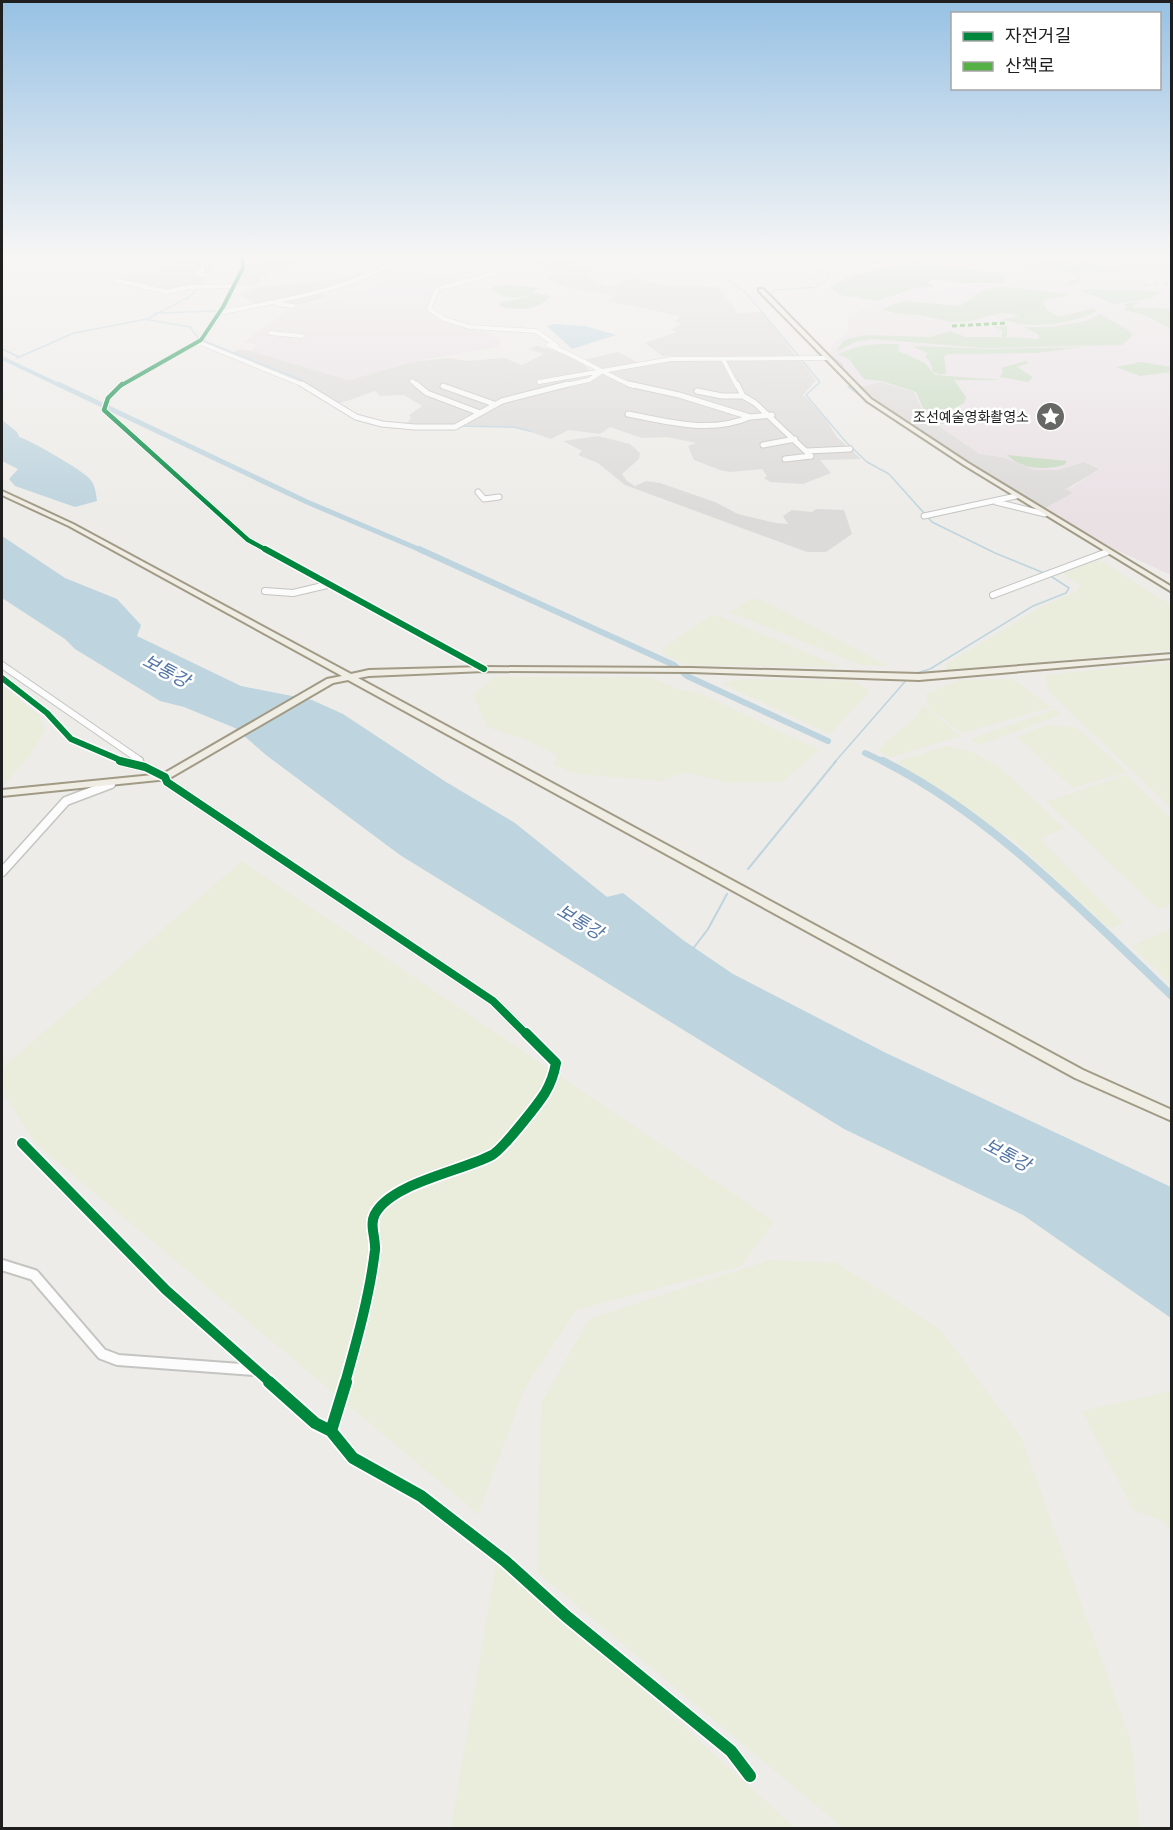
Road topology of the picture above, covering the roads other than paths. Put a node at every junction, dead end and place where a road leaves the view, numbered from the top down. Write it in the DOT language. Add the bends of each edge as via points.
graph roads {
  1 [pos="200,341"];
  2 [pos="201,341"];
  3 [pos="549,341"];
  4 [pos="811,341"];
  5 [pos="548,345"];
  6 [pos="559,349"];
  7 [pos="827,358"];
  8 [pos="723,359"];
  9 [pos="601,372"];
  10 [pos="412,381"];
  11 [pos="539,382"];
  12 [pos="443,386"];
  13 [pos="697,391"];
  14 [pos="742,396"];
  15 [pos="494,404"];
  16 [pos="480,413"];
  17 [pos="628,414"];
  18 [pos="772,416"];
  19 [pos="750,417"];
  20 [pos="795,439"];
  21 [pos="763,445"];
  22 [pos="850,449"];
  23 [pos="807,451"];
  24 [pos="785,459"];
  25 [pos="478,492"];
  26 [pos="2,493"];
  27 [pos="499,496"];
  28 [pos="1016,496"];
  29 [pos="993,501"];
  30 [pos="1046,514"];
  31 [pos="924,516"];
  32 [pos="1107,552"];
  33 [pos="327,585"];
  34 [pos="1171,589"];
  35 [pos="265,591"];
  36 [pos="993,595"];
  37 [pos="1172,656"];
  38 [pos="2,665"];
  39 [pos="484,669"];
  40 [pos="347,675"];
  41 [pos="2,678"];
  42 [pos="140,765"];
  43 [pos="165,777"];
  44 [pos="111,784"];
  45 [pos="2,793"];
  46 [pos="2,872"];
  47 [pos="1172,1116"];
  48 [pos="22,1143"];
  49 [pos="2,1265"];
  50 [pos="255,1370"];
  51 [pos="331,1431"];
  52 [pos="750,1776"];
  1 -- 33 [label="street" via="125,381 108,398 107,413 248,540"];
  2 -- 16 [label="street" via="304,384 364,420 452,428"];
  3 -- 6 [label="street"];
  4 -- 7 [label="main road"];
  5 -- 6 [label="street"];
  6 -- 9 [label="street"];
  7 -- 8 [label="street"];
  7 -- 28 [label="main road" via="869,400"];
  8 -- 9 [label="street" via="671,359"];
  8 -- 14 [label="street"];
  9 -- 11 [label="street"];
  9 -- 15 [label="street" via="589,380"];
  9 -- 19 [label="street" via="641,389 679,395"];
  10 -- 16 [label="street" via="427,393"];
  12 -- 15 [label="street"];
  13 -- 14 [label="street"];
  14 -- 18 [label="street"];
  15 -- 16 [label="street"];
  17 -- 19 [label="street" via="705,425 734,425"];
  18 -- 19 [label="street"];
  18 -- 20 [label="street"];
  20 -- 21 [label="street"];
  20 -- 23 [label="street"];
  22 -- 23 [label="street"];
  23 -- 24 [label="street" via="811,456"];
  25 -- 27 [label="street" via="484,499"];
  26 -- 40 [label="main road" via="71,525"];
  28 -- 29 [label="street"];
  28 -- 30 [label="main road"];
  29 -- 30 [label="street"];
  29 -- 31 [label="street"];
  30 -- 32 [label="main road"];
  32 -- 34 [label="main road"];
  32 -- 36 [label="street"];
  33 -- 35 [label="street" via="293,593"];
  33 -- 39 [label="street"];
  37 -- 39 [label="main road" via="919,677"];
  38 -- 42 [label="street" via="138,759"];
  39 -- 40 [label="main road"];
  40 -- 43 [label="main road" via="330,681"];
  40 -- 47 [label="main road" via="1079,1074"];
  41 -- 42 [label="street" via="47,713 71,739 117,761"];
  42 -- 43 [label="street"];
  43 -- 44 [label="main road"];
  43 -- 51 [label="street" via="167,782 493,1001 556,1063 545,1093 494,1154 405,1190 375,1213 369,1284"];
  44 -- 45 [label="main road"];
  44 -- 46 [label="street" via="66,801"];
  48 -- 50 [label="street" via="166,1290"];
  49 -- 50 [label="street" via="34,1275 102,1354 118,1360"];
  50 -- 51 [label="street" via="315,1424"];
  51 -- 52 [label="street" via="353,1458 421,1496 523,1575 566,1616 731,1751"];
}
